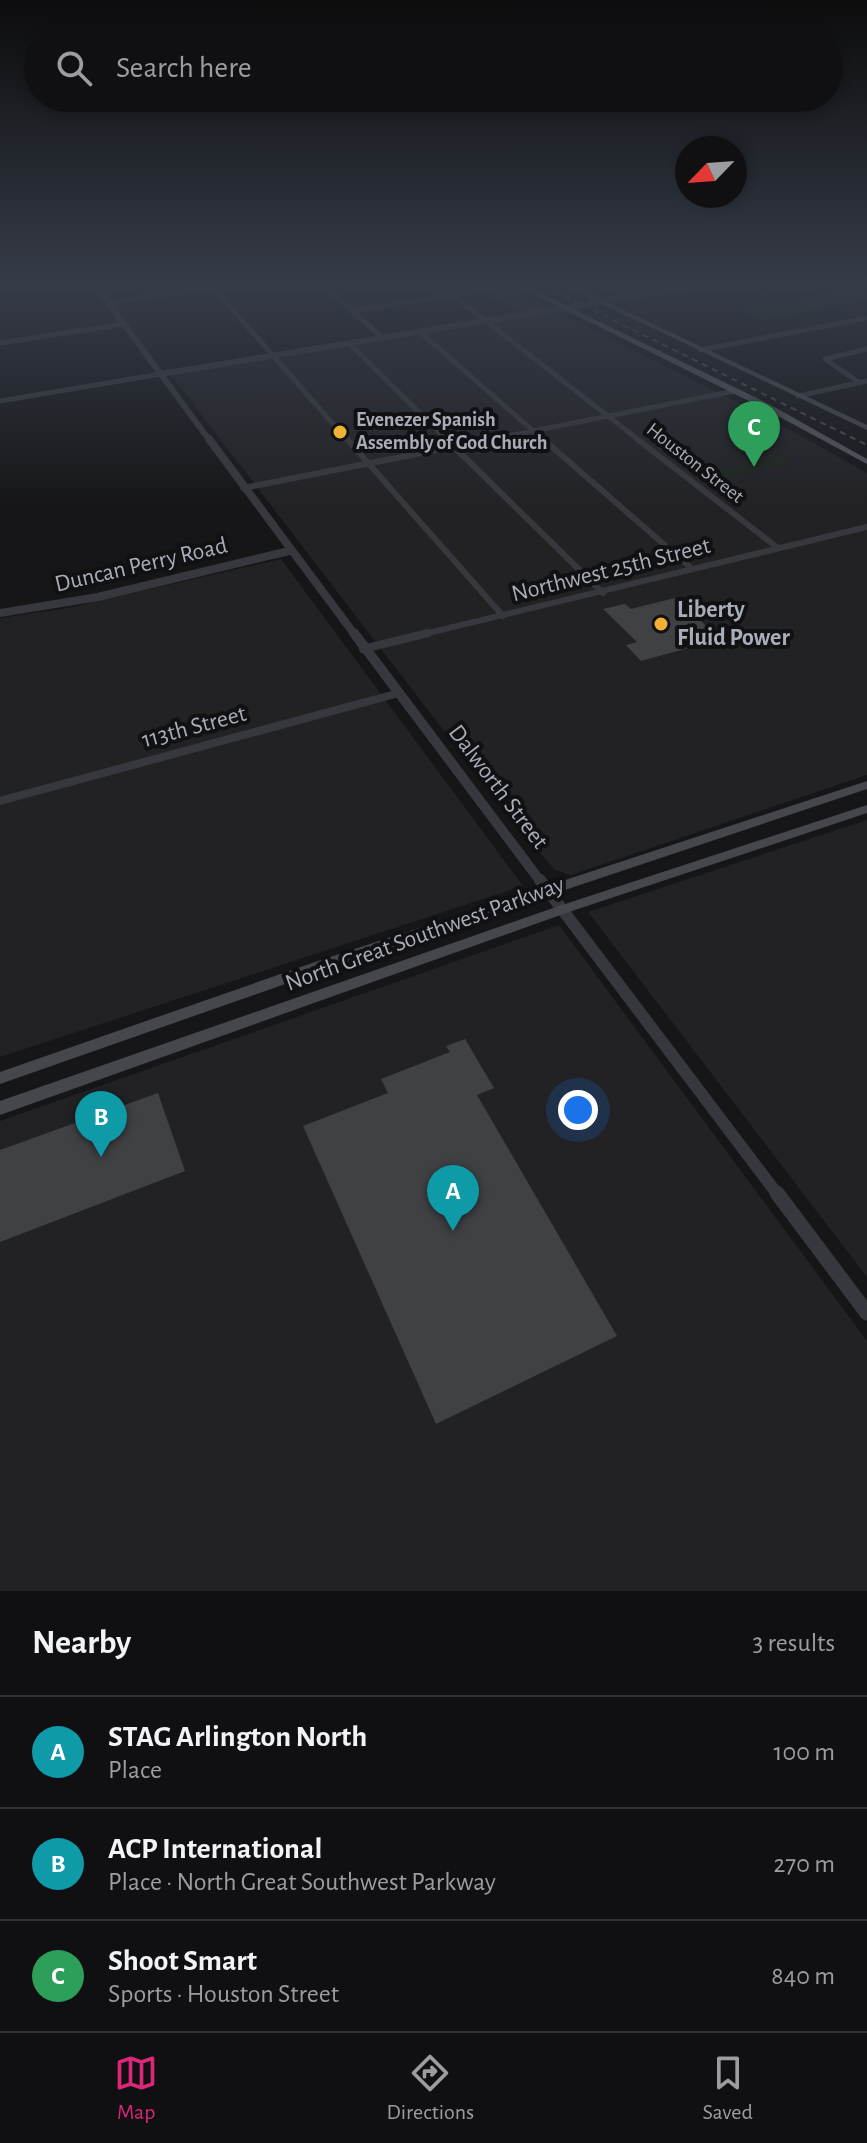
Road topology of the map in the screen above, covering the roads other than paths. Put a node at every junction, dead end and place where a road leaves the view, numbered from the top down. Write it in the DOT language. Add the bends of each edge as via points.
graph roads {
  1 [pos="151,360"];
  2 [pos="243,360"];
  3 [pos="279,360"];
  4 [pos="367,360"];
  5 [pos="452,360"];
  6 [pos="537,360"];
  7 [pos="672,360"];
  8 [pos="728,360"];
  9 [pos="827,360"];
  10 [pos="161,374"];
  11 [pos="864,382"];
  12 [pos="735,391"];
  13 [pos="803,395"];
  14 [pos="0,401"];
  15 [pos="608,416"];
  16 [pos="866,425"];
  17 [pos="533,431"];
  18 [pos="454,446"];
  19 [pos="867,462"];
  20 [pos="369,463"];
  21 [pos="243,488"];
  22 [pos="867,527"];
  23 [pos="778,548"];
  24 [pos="289,551"];
  25 [pos="691,568"];
  26 [pos="603,593"];
  27 [pos="0,613"];
  28 [pos="503,616"];
  29 [pos="363,649"];
  30 [pos="399,693"];
  31 [pos="867,785"];
  32 [pos="0,801"];
  33 [pos="867,809"];
  34 [pos="550,890"];
  35 [pos="564,909"];
  36 [pos="0,1078"];
  37 [pos="0,1108"];
  38 [pos="867,1313"];
  1 -- 10 [label="street, Dalworth Street"];
  2 -- 10 [label="street"];
  3 -- 20 [label="street"];
  4 -- 18 [label="street"];
  5 -- 17 [label="street"];
  6 -- 15 [label="street, Houston Street"];
  7 -- 12 [label="main road"];
  8 -- 13 [label="main road"];
  9 -- 11 [label="street"];
  10 -- 14 [label="street"];
  10 -- 21 [label="street, Dalworth Street"];
  11 -- 13 [label="street"];
  12 -- 15 [label="street"];
  12 -- 19 [label="main road"];
  13 -- 16 [label="main road"];
  15 -- 17 [label="street"];
  15 -- 23 [label="street, Houston Street"];
  17 -- 18 [label="street"];
  17 -- 25 [label="street"];
  18 -- 20 [label="street"];
  18 -- 26 [label="street"];
  20 -- 21 [label="street"];
  20 -- 28 [label="street"];
  21 -- 24 [label="street, Dalworth Street"];
  22 -- 23 [label="street, Northwest 25th Street"];
  23 -- 25 [label="street, Northwest 25th Street"];
  24 -- 27 [label="street, Duncan Perry Road" via="98,597"];
  24 -- 29 [label="street, Dalworth Street"];
  25 -- 26 [label="street, Northwest 25th Street"];
  26 -- 28 [label="street, Northwest 25th Street"];
  28 -- 29 [label="street, Northwest 25th Street"];
  29 -- 30 [label="street, Dalworth Street"];
  30 -- 32 [label="street, 113th Street"];
  30 -- 34 [label="street, Dalworth Street"];
  31 -- 34 [label="main road, North Great Southwest Parkway"];
  33 -- 35 [label="main road, North Great Southwest Parkway"];
  34 -- 35 [label="street, Dalworth Street"];
  34 -- 36 [label="main road, North Great Southwest Parkway"];
  35 -- 37 [label="main road, North Great Southwest Parkway"];
  35 -- 38 [label="street, Dalworth Street"];
}
